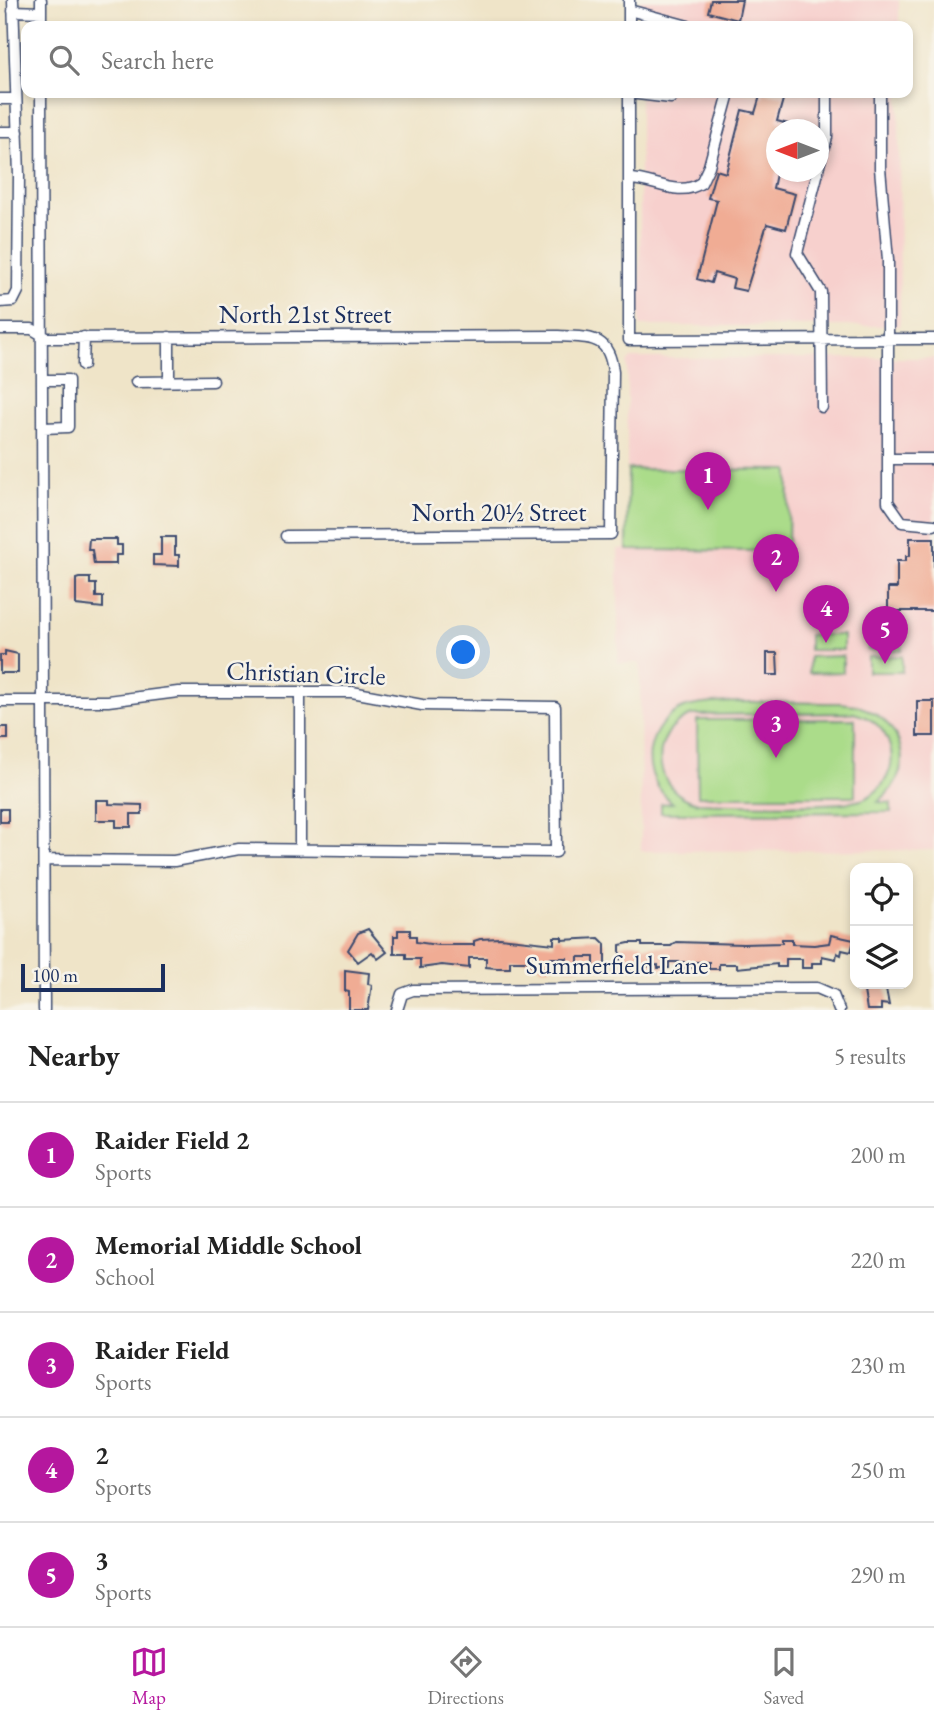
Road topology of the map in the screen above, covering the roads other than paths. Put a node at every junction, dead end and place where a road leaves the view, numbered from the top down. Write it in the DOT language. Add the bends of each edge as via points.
graph roads {
  1 [pos="41,0"];
  2 [pos="629,5"];
  3 [pos="13,6"];
  4 [pos="41,12"];
  5 [pos="41,21"];
  6 [pos="674,21"];
  7 [pos="41,98"];
  8 [pos="629,98"];
  9 [pos="728,98"];
  10 [pos="827,98"];
  11 [pos="880,98"];
  12 [pos="0,99"];
  13 [pos="16,99"];
  14 [pos="827,119"];
  15 [pos="0,132"];
  16 [pos="18,132"];
  17 [pos="629,179"];
  18 [pos="815,182"];
  19 [pos="42,205"];
  20 [pos="19,206"];
  21 [pos="0,302"];
  22 [pos="0,329"];
  23 [pos="43,335"];
  24 [pos="84,337"];
  25 [pos="169,337"];
  26 [pos="822,339"];
  27 [pos="888,339"];
  28 [pos="934,339"];
  29 [pos="608,349"];
  30 [pos="83,365"];
  31 [pos="43,380"];
  32 [pos="213,380"];
  33 [pos="169,381"];
  34 [pos="136,382"];
  35 [pos="822,407"];
  36 [pos="43,428"];
  37 [pos="888,459"];
  38 [pos="934,459"];
  39 [pos="934,525"];
  40 [pos="286,536"];
  41 [pos="300,692"];
  42 [pos="0,701"];
  43 [pos="44,701"];
  44 [pos="300,850"];
  45 [pos="44,860"];
  46 [pos="44,1010"];
  47 [pos="397,1010"];
  48 [pos="839,1010"];
  1 -- 4 [label="street"];
  2 -- 6 [label="street"];
  3 -- 4 [label="street"];
  3 -- 13 [label="street"];
  4 -- 5 [label="street"];
  7 -- 19 [label="street"];
  8 -- 17 [label="street"];
  9 -- 17 [label="street" via="701,183 681,190"];
  10 -- 14 [label="street"];
  11 -- 27 [label="street"];
  12 -- 13 [label="street"];
  13 -- 16 [label="street"];
  15 -- 16 [label="street"];
  16 -- 20 [label="street"];
  17 -- 26 [label="street" via="629,340"];
  18 -- 26 [label="street" via="797,253 821,292"];
  19 -- 20 [label="street"];
  19 -- 23 [label="street"];
  20 -- 21 [label="street" via="18,291 13,301"];
  22 -- 23 [label="street, North 21st Street" via="32,329"];
  23 -- 24 [label="street, North 21st Street"];
  23 -- 31 [label="street"];
  24 -- 25 [label="street, North 21st Street"];
  24 -- 30 [label="street"];
  25 -- 29 [label="street, North 21st Street" via="558,336 599,341"];
  25 -- 33 [label="street"];
  26 -- 27 [label="street"];
  26 -- 35 [label="street"];
  27 -- 28 [label="street"];
  27 -- 37 [label="street"];
  29 -- 40 [label="street, North 20½ Street" via="613,372 611,534"];
  31 -- 36 [label="street"];
  31 -- 36 [label="street" via="68,380 68,428"];
  32 -- 33 [label="street"];
  33 -- 34 [label="street"];
  36 -- 43 [label="street"];
  37 -- 38 [label="street"];
  37 -- 39 [label="street" via="888,502 895,516 911,525"];
  41 -- 43 [label="street, Christian Circle" via="178,692 108,701"];
  41 -- 44 [label="street"];
  41 -- 44 [label="street, Christian Circle" via="352,692 422,705 555,707 555,852"];
  42 -- 43 [label="street, Christian Circle"];
  43 -- 45 [label="street"];
  44 -- 45 [label="street" via="223,850 174,862"];
  45 -- 46 [label="street"];
  47 -- 48 [label="street, Summerfield Lane" via="402,994 413,989 817,988 833,995"];
}
